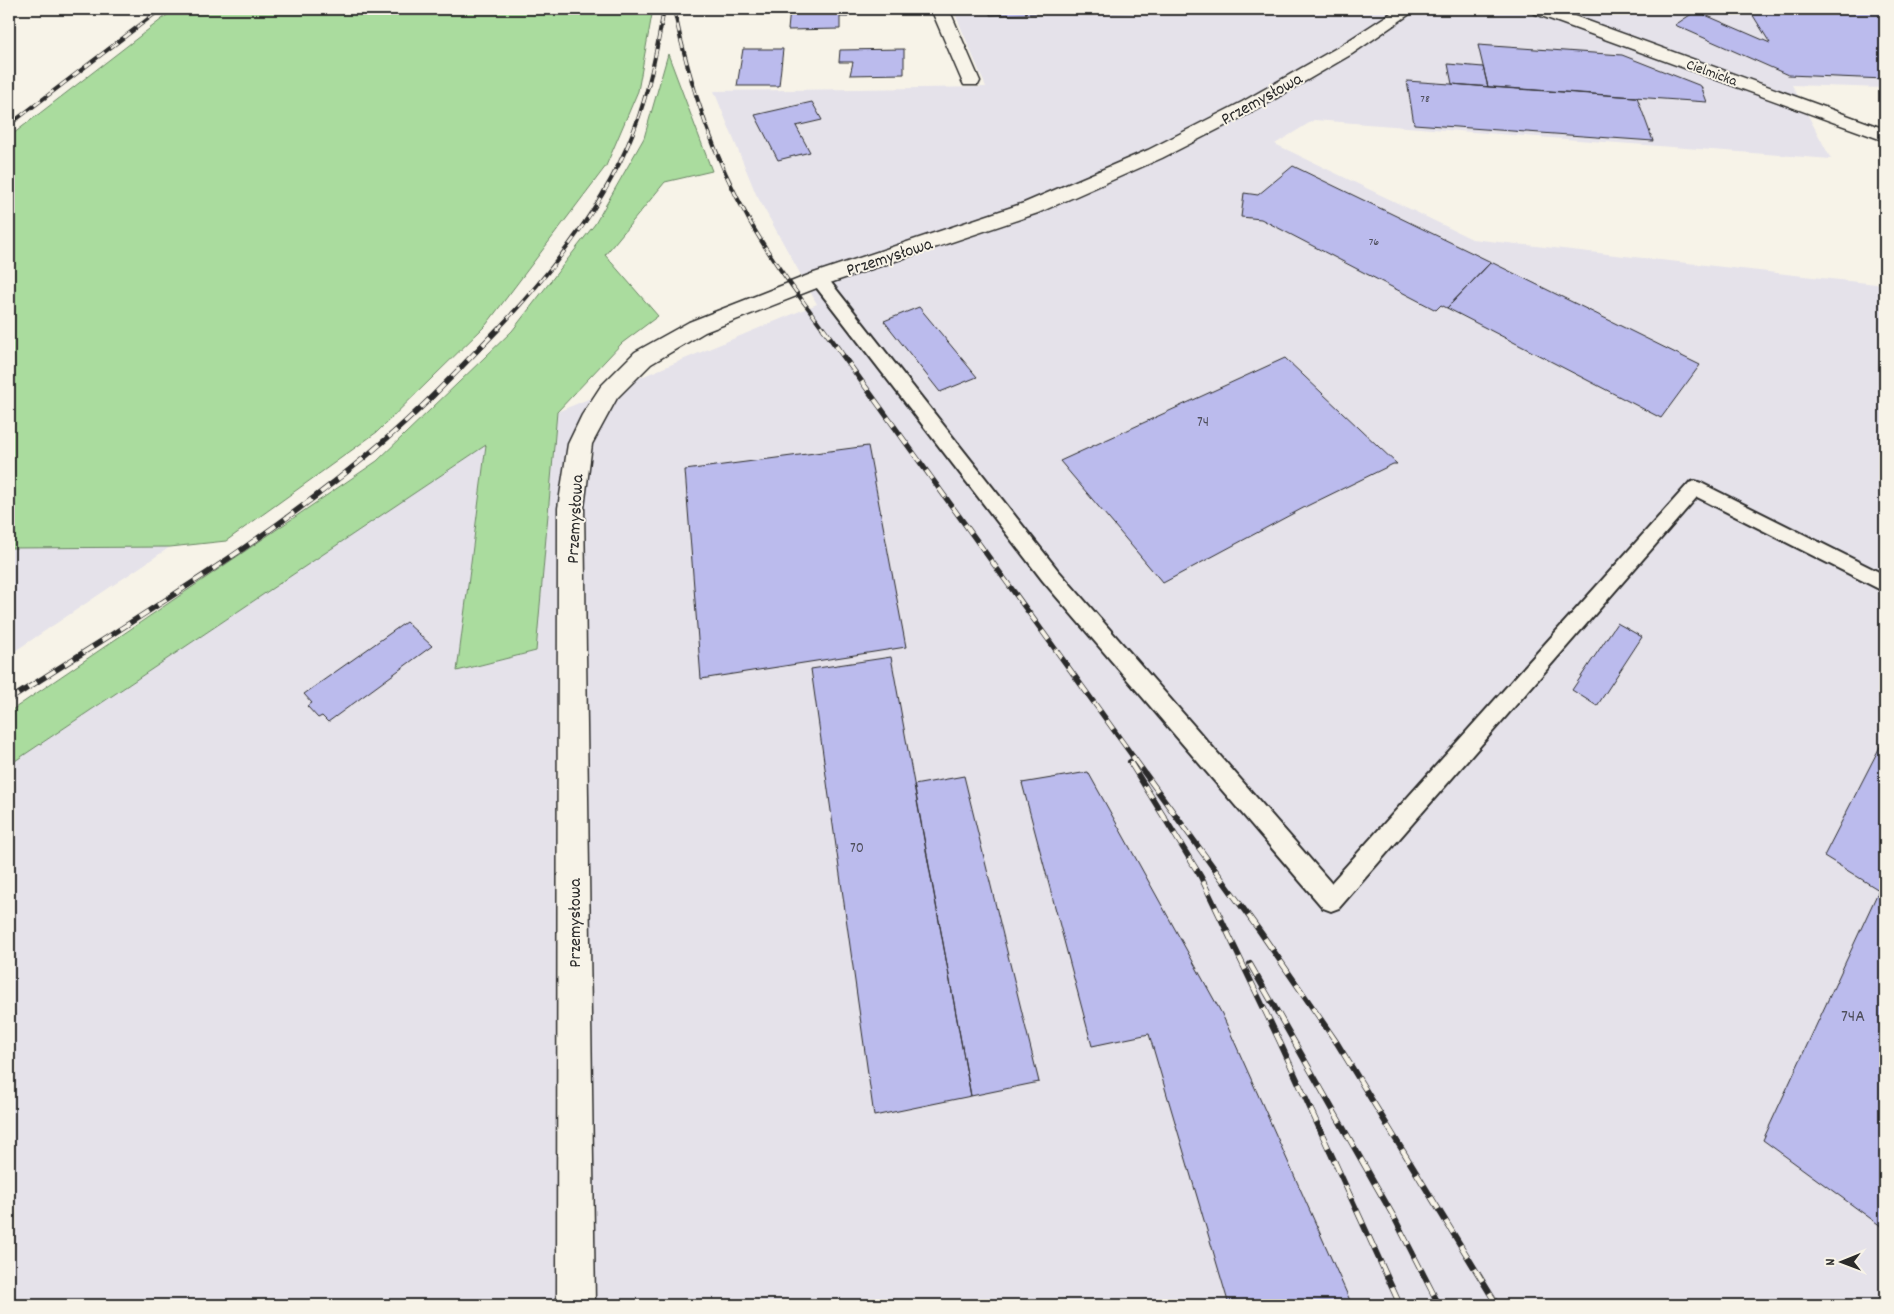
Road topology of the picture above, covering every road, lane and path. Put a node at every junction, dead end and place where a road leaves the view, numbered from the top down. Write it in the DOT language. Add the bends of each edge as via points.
graph roads {
  1 [pos="940,9"];
  2 [pos="1408,9"];
  3 [pos="1539,9"];
  4 [pos="972,80"];
  5 [pos="1885,136"];
  6 [pos="819,279"];
  7 [pos="1885,584"];
  8 [pos="576,1305"];
  1 -- 4 [label="street"];
  2 -- 6 [label="street, Przemysłowa" via="1346,50 1249,106 1155,154 1031,208"];
  3 -- 5 [label="street, Cielmicka"];
  6 -- 7 [label="lane" via="1050,575 1331,900 1695,488"];
  6 -- 8 [label="street, Przemysłowa" via="697,327 643,358 609,392 580,444 570,508"];
}
